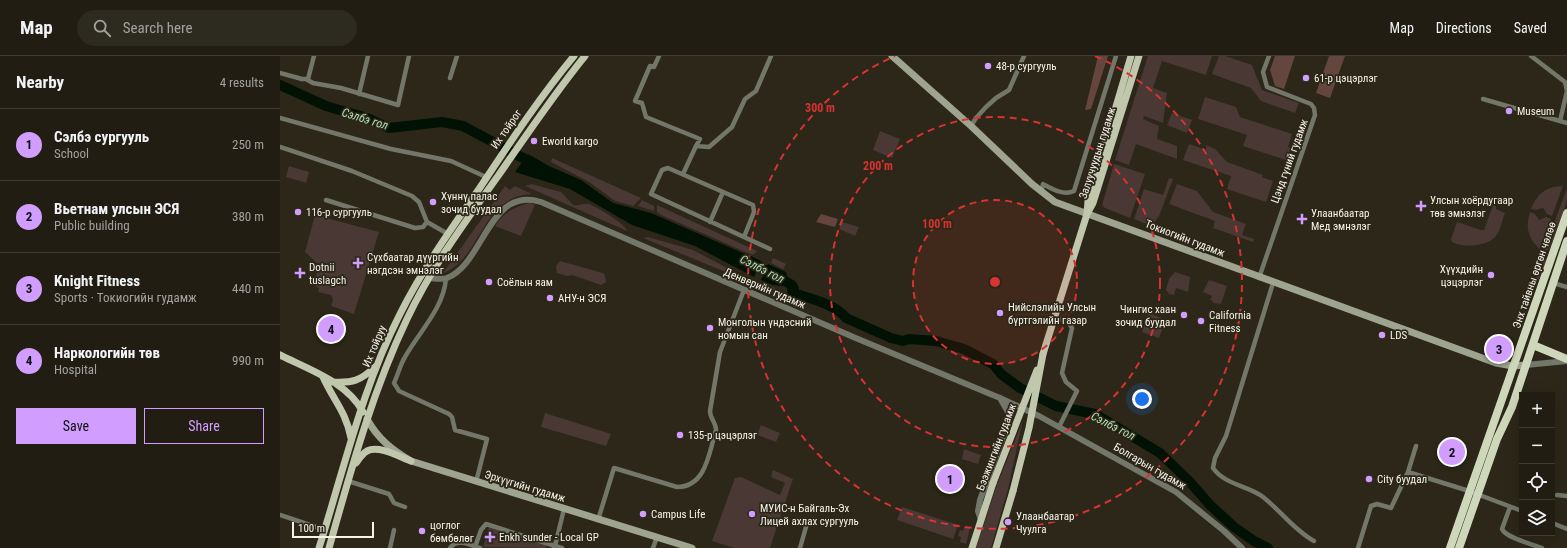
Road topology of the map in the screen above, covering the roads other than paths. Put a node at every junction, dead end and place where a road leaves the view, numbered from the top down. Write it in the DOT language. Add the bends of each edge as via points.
graph roads {
  1 [pos="314,56"];
  2 [pos="368,56"];
  3 [pos="409,56"];
  4 [pos="457,56"];
  5 [pos="574,56"];
  6 [pos="585,56"];
  7 [pos="659,56"];
  8 [pos="771,56"];
  9 [pos="892,56"];
  10 [pos="1024,56"];
  11 [pos="1116,56"];
  12 [pos="1131,56"];
  13 [pos="1139,56"];
  14 [pos="1269,56"];
  15 [pos="1531,56"];
  16 [pos="280,73"];
  17 [pos="450,78"];
  18 [pos="306,79"];
  19 [pos="359,94"];
  20 [pos="1483,99"];
  21 [pos="280,118"];
  22 [pos="1560,121"];
  23 [pos="1567,123"];
  24 [pos="971,126"];
  25 [pos="696,146"];
  26 [pos="280,147"];
  27 [pos="683,174"];
  28 [pos="488,175"];
  29 [pos="497,176"];
  30 [pos="723,192"];
  31 [pos="1041,192"];
  32 [pos="326,200"];
  33 [pos="1567,213"];
  34 [pos="1087,214"];
  35 [pos="427,222"];
  36 [pos="710,222"];
  37 [pos="448,234"];
  38 [pos="744,237"];
  39 [pos="1567,241"];
  40 [pos="770,249"];
  41 [pos="428,278"];
  42 [pos="446,278"];
  43 [pos="1259,278"];
  44 [pos="1273,283"];
  45 [pos="1552,283"];
  46 [pos="1567,287"];
  47 [pos="744,290"];
  48 [pos="1055,319"];
  49 [pos="1534,344"];
  50 [pos="1043,354"];
  51 [pos="280,355"];
  52 [pos="1567,360"];
  53 [pos="377,365"];
  54 [pos="1526,365"];
  55 [pos="1513,366"];
  56 [pos="323,377"];
  57 [pos="332,382"];
  58 [pos="1000,398"];
  59 [pos="361,408"];
  60 [pos="1038,416"];
  61 [pos="367,419"];
  62 [pos="1061,424"];
  63 [pos="351,440"];
  64 [pos="1416,446"];
  65 [pos="411,461"];
  66 [pos="352,468"];
  67 [pos="1408,472"];
  68 [pos="348,481"];
  69 [pos="476,482"];
  70 [pos="1469,491"];
  71 [pos="1478,494"];
  72 [pos="1557,495"];
  73 [pos="1567,496"];
  74 [pos="405,507"];
  75 [pos="1510,507"];
  76 [pos="564,509"];
  77 [pos="1519,510"];
  78 [pos="280,515"];
  79 [pos="598,520"];
  80 [pos="981,520"];
  81 [pos="1555,524"];
  82 [pos="806,527"];
  83 [pos="1567,528"];
  84 [pos="325,530"];
  85 [pos="394,530"];
  86 [pos="656,537"];
  87 [pos="1314,541"];
  88 [pos="477,547"];
  89 [pos="555,547"];
  90 [pos="319,548"];
  91 [pos="329,548"];
  92 [pos="390,548"];
  93 [pos="450,548"];
  94 [pos="562,548"];
  95 [pos="653,548"];
  96 [pos="692,548"];
  97 [pos="800,548"];
  98 [pos="972,548"];
  99 [pos="996,548"];
  100 [pos="1242,548"];
  101 [pos="1358,548"];
  102 [pos="1450,548"];
  103 [pos="1459,548"];
  104 [pos="1542,548"];
  1 -- 18 [label="street" via="310,74"];
  2 -- 19 [label="street"];
  3 -- 19 [label="street" via="398,105"];
  4 -- 17 [label="street"];
  5 -- 28 [label="main road, Их тойрог"];
  6 -- 29 [label="main road, Их тойрог"];
  7 -- 25 [label="street" via="654,67 650,66 635,101 642,103 646,117 700,139"];
  8 -- 25 [label="street" via="756,91 745,99 732,127 709,147"];
  9 -- 24 [label="main road, Токиогийн гудамж"];
  10 -- 24 [label="street" via="1009,90 986,107"];
  11 -- 31 [label="street" via="1074,191 1057,191 1043,184"];
  12 -- 34 [label="main road, Залуучуудын гудамж" via="1088,202"];
  13 -- 34 [label="main road, Залуучуудын гудамж" via="1093,203"];
  14 -- 43 [label="street, Цэнд гүний гудамж" via="1263,72 1267,87 1311,104 1315,115"];
  15 -- 22 [label="street" via="1565,82 1567,91"];
  16 -- 18 [label="street"];
  18 -- 19 [label="street"];
  20 -- 22 [label="street"];
  21 -- 28 [label="street" via="391,149 451,161"];
  22 -- 23 [label="street"];
  24 -- 31 [label="main road, Токиогийн гудамж"];
  25 -- 27 [label="street"];
  26 -- 35 [label="street" via="352,171 412,196 420,202"];
  27 -- 30 [label="street"];
  27 -- 36 [label="street" via="668,168 662,170 651,194"];
  28 -- 37 [label="main road, Их тойруу"];
  29 -- 41 [label="main road, Их тойруу"];
  30 -- 36 [label="street"];
  30 -- 38 [label="street" via="753,205 754,212"];
  31 -- 34 [label="main road, Токиогийн гудамж" via="1054,202"];
  32 -- 35 [label="street" via="416,228 423,227"];
  33 -- 55 [label="highway, Энх тайвны өргөн чөлөө"];
  34 -- 43 [label="main road, Токиогийн гудамж"];
  34 -- 48 [label="main road, Бээжингийн гудамж"];
  35 -- 37 [label="street"];
  36 -- 38 [label="street"];
  37 -- 53 [label="main road, Их тойруу" via="399,314"];
  38 -- 40 [label="street"];
  39 -- 45 [label="highway, Энх тайвны өргөн чөлөө"];
  41 -- 42 [label="street"];
  41 -- 61 [label="main road, Их тойруу" via="392,351"];
  42 -- 47 [label="street, Денверийн гудамж" via="467,264 498,215 511,205 530,199"];
  42 -- 69 [label="street" via="445,289 432,317 404,358 394,383 399,391 449,414 456,430 487,439"];
  43 -- 44 [label="main road, Токиогийн гудамж"];
  44 -- 55 [label="main road, Токиогийн гудамж" via="1496,363"];
  44 -- 87 [label="street" via="1226,436 1213,468 1237,486 1263,496 1302,534"];
  45 -- 46 [label="street"];
  45 -- 49 [label="highway, Энх тайвны өргөн чөлөө"];
  47 -- 58 [label="street, Денверийн гудамж"];
  47 -- 79 [label="street" via="720,352 710,411 716,430 701,475 686,487 677,487 614,468"];
  48 -- 50 [label="main road, Бээжингийн гудамж"];
  48 -- 62 [label="street" via="1067,320 1072,328 1062,373 1066,382 1077,391"];
  49 -- 52 [label="highway"];
  49 -- 54 [label="highway, Энх тайвны өргөн чөлөө"];
  50 -- 80 [label="main road, Бээжингийн гудамж, bridge"];
  50 -- 99 [label="main road, Бээжингийн гудамж, bridge" via="1029,428"];
  51 -- 56 [label="main road"];
  52 -- 54 [label="street"];
  53 -- 57 [label="main road" via="356,381"];
  53 -- 59 [label="main road, Их тойруу"];
  54 -- 55 [label="main road, Токиогийн гудамж"];
  54 -- 71 [label="highway, Энх тайвны өргөн чөлөө" via="1512,407 1496,439"];
  55 -- 70 [label="highway, Энх тайвны өргөн чөлөө"];
  56 -- 57 [label="main road"];
  56 -- 63 [label="main road" via="344,413"];
  57 -- 59 [label="main road" via="350,394"];
  58 -- 60 [label="street, Денверийн гудамж"];
  58 -- 80 [label="street" via="1008,412 1008,423 980,500 978,511"];
  59 -- 61 [label="main road"];
  59 -- 63 [label="main road, Их тойруу"];
  60 -- 62 [label="street, Болгарын гудамж"];
  61 -- 65 [label="main road, Эрхүүгийн гудамж" via="381,440"];
  61 -- 66 [label="main road, Их тойруу"];
  62 -- 100 [label="street, Болгарын гудамж" via="1176,492"];
  63 -- 84 [label="main road, Их тойруу"];
  64 -- 67 [label="street"];
  65 -- 66 [label="main road" via="371,450"];
  65 -- 69 [label="main road, Эрхүүгийн гудамж"];
  66 -- 68 [label="main road, Их тойруу"];
  67 -- 70 [label="street"];
  67 -- 101 [label="street" via="1391,508 1377,504 1371,506"];
  68 -- 74 [label="street" via="389,494 394,503"];
  68 -- 91 [label="main road, Их тойруу"];
  69 -- 76 [label="main road, Эрхүүгийн гудамж"];
  70 -- 71 [label="street"];
  70 -- 102 [label="highway, Энх тайвны өргөн чөлөө"];
  71 -- 75 [label="street"];
  71 -- 103 [label="highway, Энх тайвны өргөн чөлөө"];
  72 -- 73 [label="street"];
  75 -- 77 [label="street"];
  75 -- 104 [label="street" via="1502,531 1511,537"];
  76 -- 79 [label="main road, Эрхүүгийн гудамж"];
  76 -- 89 [label="street"];
  78 -- 84 [label="street"];
  79 -- 86 [label="main road, Эрхүүгийн гудамж"];
  80 -- 98 [label="main road, Бээжингийн гудамж"];
  81 -- 83 [label="street"];
  82 -- 97 [label="street"];
  84 -- 90 [label="main road, Их тойруу"];
  85 -- 92 [label="street"];
  86 -- 95 [label="street"];
  86 -- 96 [label="main road, Эрхүүгийн гудамж"];
  88 -- 89 [label="street" via="481,530 486,524"];
  88 -- 93 [label="street" via="458,542"];
  89 -- 94 [label="street"];
}
